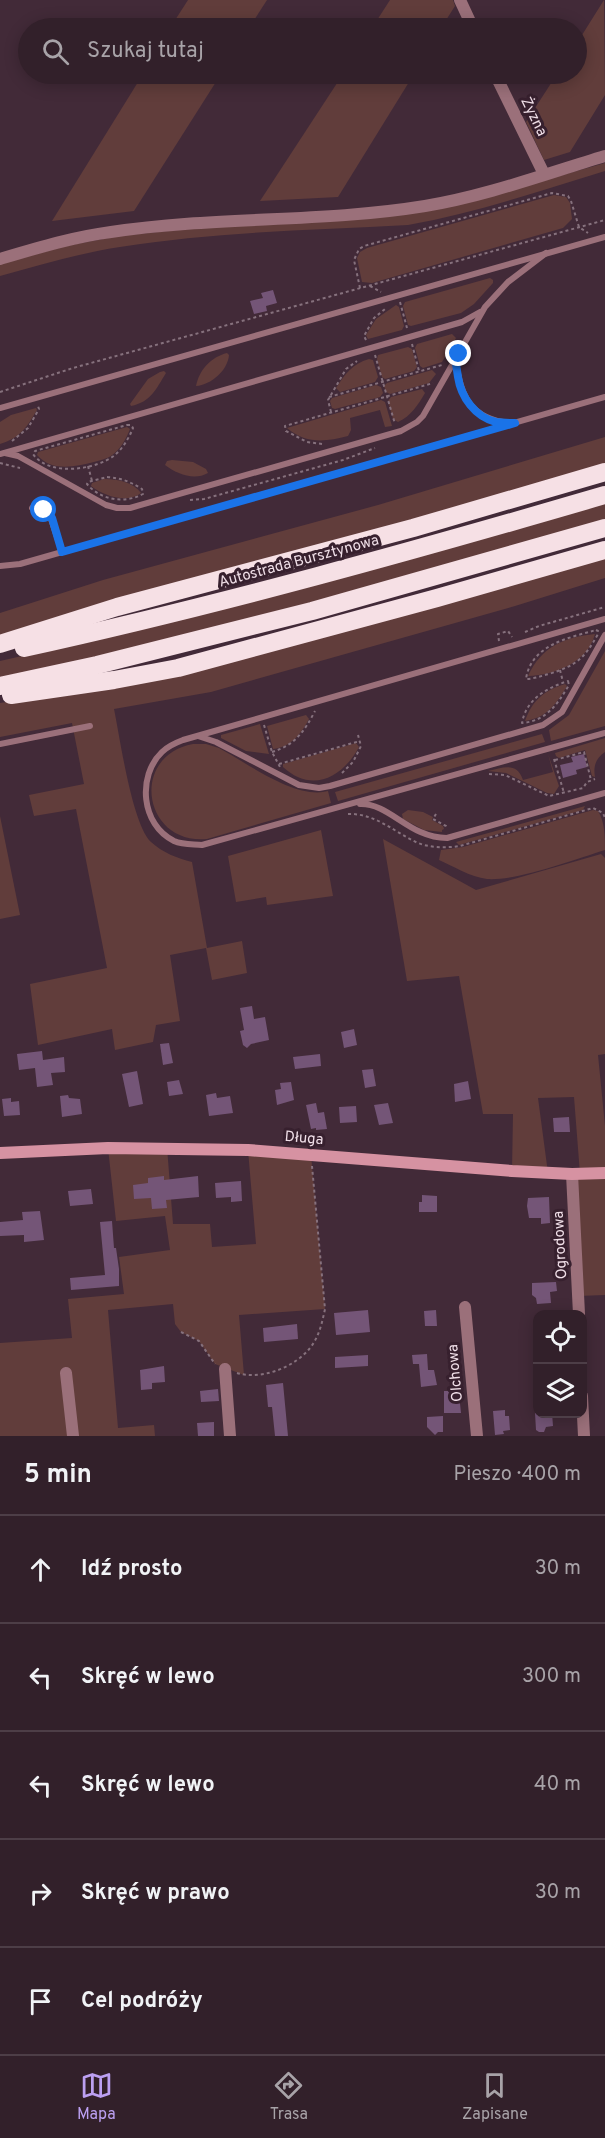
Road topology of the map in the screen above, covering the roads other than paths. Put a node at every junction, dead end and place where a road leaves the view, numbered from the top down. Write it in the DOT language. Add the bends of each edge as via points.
graph roads {
  1 [pos="460,0"];
  2 [pos="468,18"];
  3 [pos="500,84"];
  4 [pos="605,156"];
  5 [pos="544,174"];
  6 [pos="605,237"];
  7 [pos="546,253"];
  8 [pos="0,259"];
  9 [pos="485,307"];
  10 [pos="457,356"];
  11 [pos="605,398"];
  12 [pos="0,408"];
  13 [pos="515,423"];
  14 [pos="2,454"];
  15 [pos="605,472"];
  16 [pos="605,495"];
  17 [pos="32,508"];
  18 [pos="605,528"];
  19 [pos="605,549"];
  20 [pos="62,552"];
  21 [pos="0,566"];
  22 [pos="605,619"];
  23 [pos="605,635"];
  24 [pos="0,644"];
  25 [pos="0,653"];
  26 [pos="0,686"];
  27 [pos="0,697"];
  28 [pos="90,726"];
  29 [pos="605,733"];
  30 [pos="197,736"];
  31 [pos="0,744"];
  32 [pos="605,794"];
  33 [pos="351,805"];
  34 [pos="0,1153"];
  35 [pos="605,1173"];
  36 [pos="572,1174"];
  37 [pos="465,1307"];
  38 [pos="579,1310"];
  39 [pos="225,1369"];
  40 [pos="66,1373"];
  41 [pos="583,1418"];
  42 [pos="73,1436"];
  43 [pos="230,1436"];
  44 [pos="477,1436"];
  45 [pos="584,1436"];
  1 -- 2 [label="street"];
  3 -- 5 [label="street, Żyzna"];
  4 -- 5 [label="street"];
  5 -- 8 [label="street" via="423,206 112,232"];
  6 -- 7 [label="lane"];
  7 -- 9 [label="lane" via="513,278"];
  7 -- 12 [label="lane"];
  9 -- 10 [label="lane"];
  9 -- 14 [label="lane" via="462,322 374,351"];
  10 -- 13 [label="lane" via="462,393 474,409 495,422"];
  10 -- 14 [label="lane" via="423,416 410,427 130,508 106,506 18,456"];
  11 -- 13 [label="lane"];
  13 -- 20 [label="lane"];
  15 -- 24 [label="highway" via="127,604"];
  16 -- 25 [label="highway, Autostrada Bursztynowa" via="287,584"];
  17 -- 20 [label="lane" via="49,513"];
  18 -- 26 [label="highway" via="312,610"];
  19 -- 27 [label="highway" via="178,668"];
  20 -- 21 [label="lane"];
  22 -- 30 [label="lane"];
  23 -- 30 [label="lane" via="562,712 543,725 330,786 299,785"];
  28 -- 31 [label="lane"];
  29 -- 33 [label="lane"];
  30 -- 33 [label="lane" via="170,745 162,752 149,770 146,784 151,819 175,841 214,843"];
  32 -- 33 [label="lane" via="447,838 415,831 372,805"];
  34 -- 36 [label="street, Długa" via="167,1147"];
  35 -- 36 [label="street, Długa"];
  36 -- 38 [label="street, Ogrodowa"];
  37 -- 44 [label="street, Olchowa"];
  39 -- 43 [label="street"];
  40 -- 42 [label="street"];
  41 -- 45 [label="street"];
}
